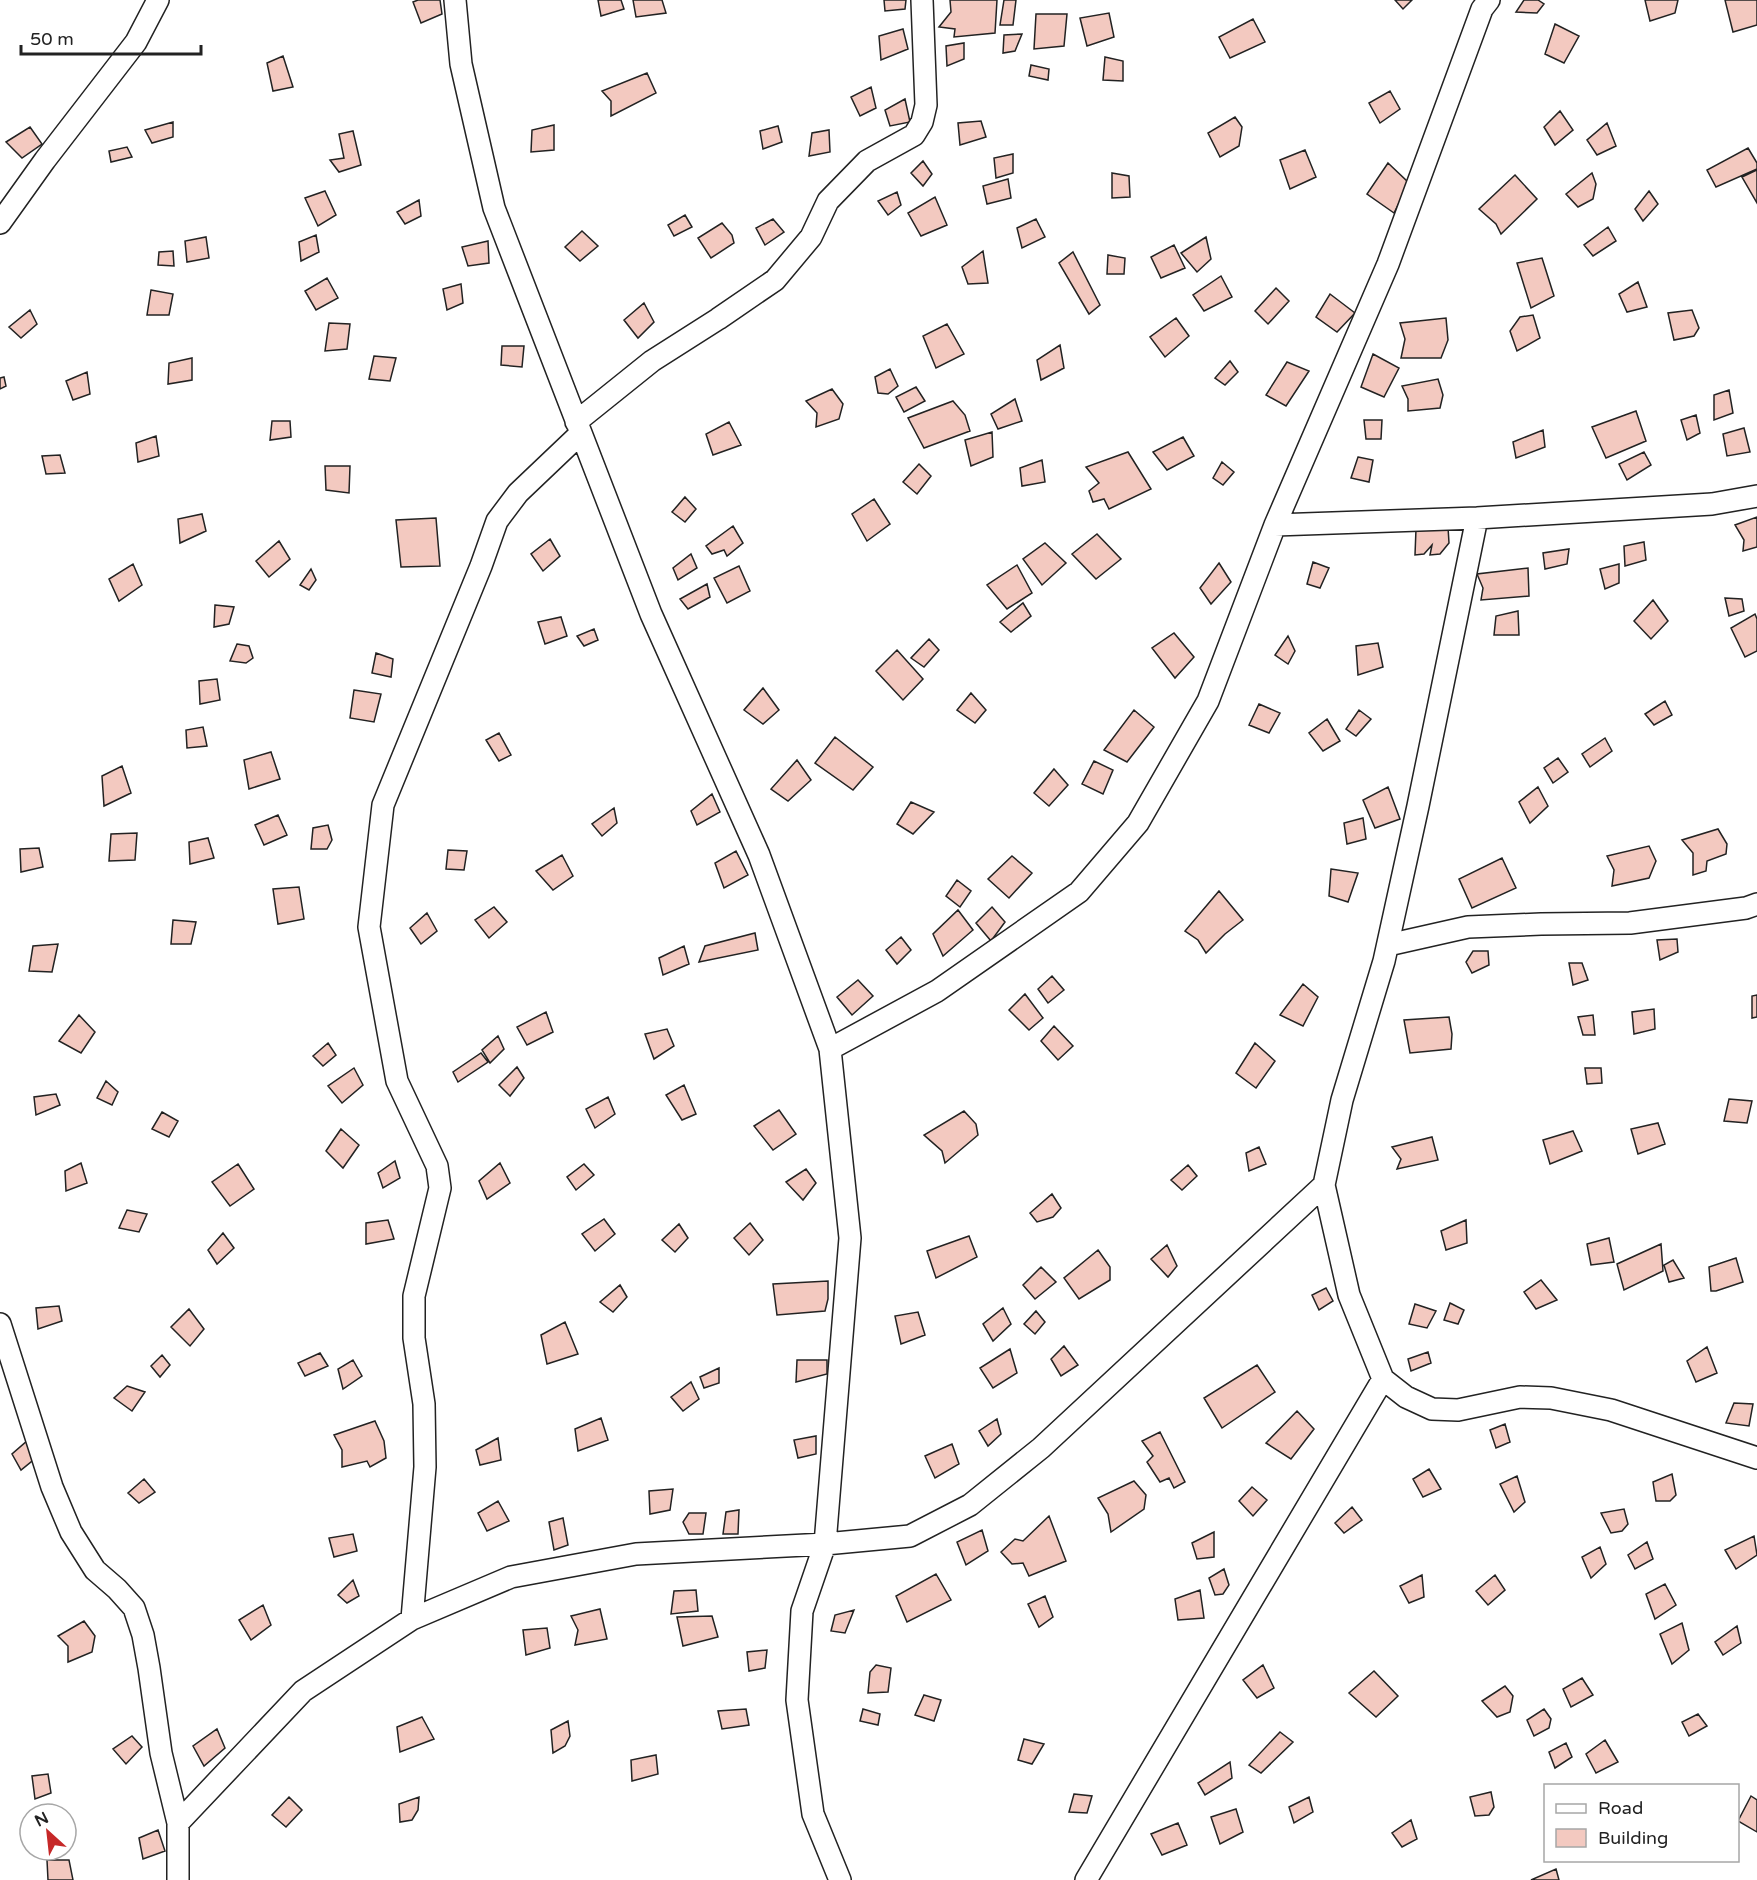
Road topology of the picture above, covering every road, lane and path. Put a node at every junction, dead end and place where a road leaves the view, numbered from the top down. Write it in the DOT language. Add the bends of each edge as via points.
graph roads {
  1 [pos="158,0"];
  2 [pos="455,0"];
  3 [pos="922,0"];
  4 [pos="1480,3"];
  5 [pos="0,223"];
  6 [pos="578,428"];
  7 [pos="1757,496"];
  8 [pos="1477,518"];
  9 [pos="1275,525"];
  10 [pos="1757,904"];
  11 [pos="1388,945"];
  12 [pos="830,1049"];
  13 [pos="1324,1185"];
  14 [pos="0,1323"];
  15 [pos="1383,1379"];
  16 [pos="1757,1458"];
  17 [pos="825,1544"];
  18 [pos="412,1619"];
  19 [pos="177,1823"];
  20 [pos="178,1880"];
  21 [pos="840,1880"];
  22 [pos="1086,1880"];
  1 -- 5 [label="street" via="136,42"];
  2 -- 6 [label="street" via="461,64 494,208"];
  3 -- 6 [label="street" via="926,105 915,135 867,161 828,201 811,237 775,280 652,361"];
  4 -- 9 [label="street" via="1388,264"];
  6 -- 12 [label="street" via="651,614 759,855"];
  6 -- 18 [label="street" via="497,521 383,805 369,927 397,1081 436,1166 440,1188 414,1296 414,1338 424,1404 425,1467"];
  7 -- 8 [label="street" via="1712,504"];
  8 -- 9 [label="street"];
  8 -- 11 [label="street"];
  9 -- 12 [label="street" via="1208,701 1131,832 1079,892 937,991"];
  10 -- 11 [label="street" via="1630,923 1468,927"];
  11 -- 13 [label="street" via="1342,1100"];
  12 -- 17 [label="street" via="850,1238"];
  13 -- 15 [label="street" via="1349,1295"];
  13 -- 17 [label="street" via="1041,1448 970,1505 910,1536"];
  14 -- 19 [label="street" via="52,1487 71,1532 95,1570 134,1608 143,1635 161,1753"];
  15 -- 16 [label="street" via="1406,1397 1432,1409 1458,1410 1520,1397 1551,1398 1611,1410"];
  15 -- 22 [label="street"];
  17 -- 18 [label="street" via="636,1554 511,1577"];
  17 -- 21 [label="street" via="802,1611 796,1700 813,1814"];
  18 -- 19 [label="street" via="303,1691"];
  19 -- 20 [label="street"];
}
